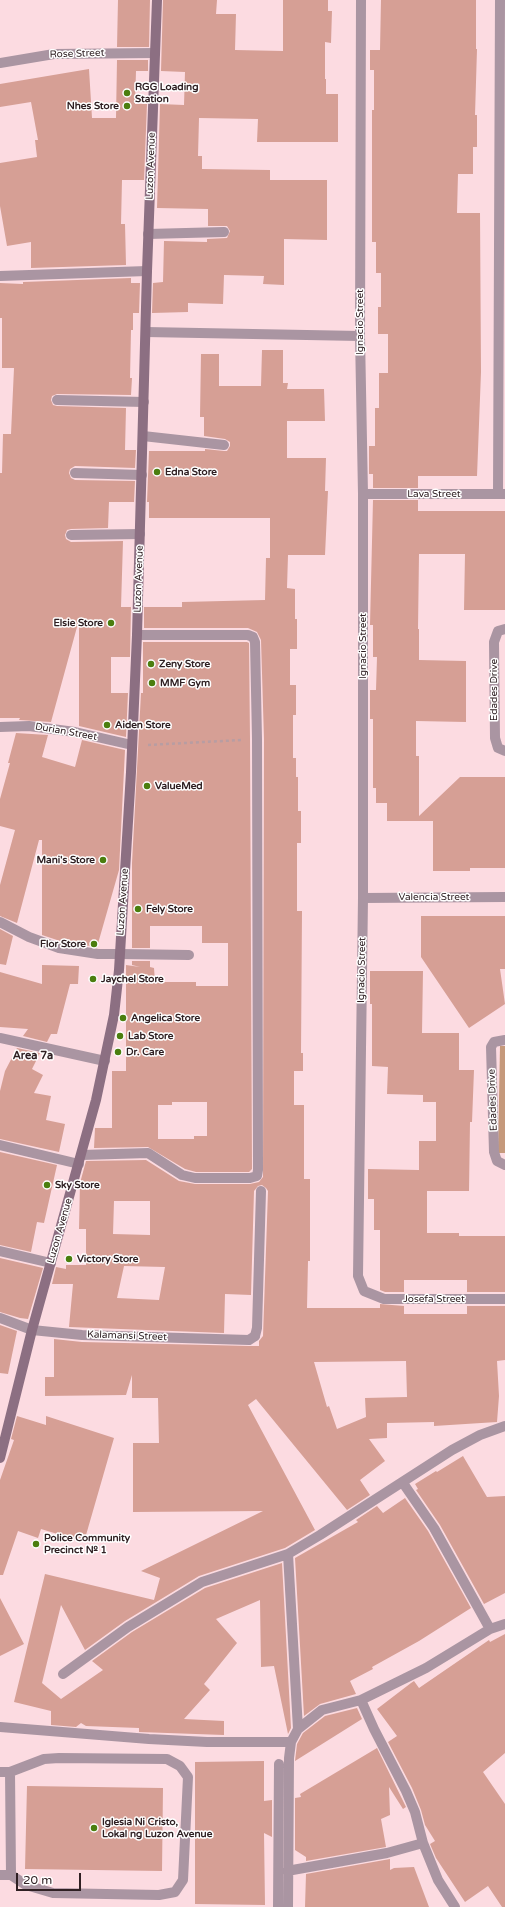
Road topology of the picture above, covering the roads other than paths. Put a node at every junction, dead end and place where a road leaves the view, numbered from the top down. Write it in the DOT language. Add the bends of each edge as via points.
graph roads {
  1 [pos="157,0"];
  2 [pos="361,0"];
  3 [pos="500,0"];
  4 [pos="156,53"];
  5 [pos="0,63"];
  6 [pos="224,232"];
  7 [pos="148,234"];
  8 [pos="147,271"];
  9 [pos="0,276"];
  10 [pos="146,332"];
  11 [pos="360,336"];
  12 [pos="57,400"];
  13 [pos="144,402"];
  14 [pos="143,436"];
  15 [pos="224,445"];
  16 [pos="75,473"];
  17 [pos="142,475"];
  18 [pos="363,494"];
  19 [pos="502,494"];
  20 [pos="140,534"];
  21 [pos="71,535"];
  22 [pos="505,629"];
  23 [pos="137,635"];
  24 [pos="0,727"];
  25 [pos="132,746"];
  26 [pos="505,752"];
  27 [pos="505,897"];
  28 [pos="363,898"];
  29 [pos="0,922"];
  30 [pos="120,954"];
  31 [pos="189,955"];
  32 [pos="0,1038"];
  33 [pos="505,1040"];
  34 [pos="105,1062"];
  35 [pos="0,1145"];
  36 [pos="80,1159"];
  37 [pos="505,1165"];
  38 [pos="261,1191"];
  39 [pos="0,1251"];
  40 [pos="51,1263"];
  41 [pos="364,1291"];
  42 [pos="505,1299"];
  43 [pos="0,1318"];
  44 [pos="32,1330"];
  45 [pos="505,1426"];
  46 [pos="0,1458"];
  47 [pos="403,1483"];
  48 [pos="288,1554"];
  49 [pos="505,1624"];
  50 [pos="490,1629"];
  51 [pos="63,1674"];
  52 [pos="362,1700"];
  53 [pos="0,1727"];
  54 [pos="298,1729"];
  55 [pos="291,1742"];
  56 [pos="280,1764"];
  57 [pos="5,1772"];
  58 [pos="424,1843"];
  59 [pos="287,1871"];
  60 [pos="0,1875"];
  61 [pos="11,1875"];
  62 [pos="278,1907"];
  63 [pos="288,1907"];
  64 [pos="454,1907"];
  1 -- 4 [label="main road, Luzon Avenue"];
  2 -- 11 [label="street, Ignacio Street"];
  3 -- 19 [label="street"];
  4 -- 5 [label="street, Rose Street" via="54,54"];
  4 -- 7 [label="main road, Luzon Avenue"];
  6 -- 7 [label="street"];
  7 -- 8 [label="main road, Luzon Avenue"];
  8 -- 9 [label="street"];
  8 -- 10 [label="main road, Luzon Avenue"];
  10 -- 11 [label="street"];
  10 -- 13 [label="main road, Luzon Avenue"];
  11 -- 18 [label="street, Ignacio Street"];
  12 -- 13 [label="street"];
  13 -- 14 [label="main road, Luzon Avenue"];
  14 -- 15 [label="street"];
  14 -- 17 [label="main road, Luzon Avenue"];
  16 -- 17 [label="street"];
  17 -- 20 [label="main road, Luzon Avenue"];
  18 -- 19 [label="street, Lava Street"];
  18 -- 28 [label="street, Ignacio Street"];
  20 -- 21 [label="street"];
  20 -- 23 [label="main road, Luzon Avenue"];
  22 -- 26 [label="street, Edades Drive" via="498,631 494,642 495,738 498,748"];
  23 -- 25 [label="main road, Luzon Avenue"];
  23 -- 36 [label="street" via="248,635 253,637 255,642 258,1170 257,1176 250,1178 195,1178 182,1175 153,1155 142,1152"];
  24 -- 25 [label="street, Durian Street" via="29,726 75,732"];
  25 -- 30 [label="main road, Luzon Avenue"];
  27 -- 28 [label="street, Valencia Street"];
  28 -- 41 [label="street, Ignacio Street" via="358,1276"];
  29 -- 30 [label="street" via="29,937 60,948 98,954"];
  30 -- 31 [label="street"];
  30 -- 34 [label="main road, Luzon Avenue" via="114,1015"];
  32 -- 34 [label="street"];
  33 -- 37 [label="street, Edades Drive" via="494,1042 492,1047 494,1152 497,1161"];
  34 -- 36 [label="main road, Luzon Avenue"];
  35 -- 36 [label="street"];
  36 -- 40 [label="main road, Luzon Avenue"];
  38 -- 44 [label="street, Kalamansi Street" via="257,1328 255,1336 249,1340 82,1335"];
  39 -- 40 [label="street"];
  40 -- 44 [label="main road, Luzon Avenue"];
  41 -- 42 [label="street, Josefa Street" via="384,1299"];
  43 -- 44 [label="street, Kalamansi Street"];
  44 -- 46 [label="main road, Luzon Avenue"];
  45 -- 47 [label="street" via="480,1435 452,1450"];
  47 -- 48 [label="street"];
  47 -- 50 [label="street" via="434,1528"];
  48 -- 51 [label="street" via="202,1582 128,1627"];
  48 -- 54 [label="street"];
  49 -- 50 [label="street"];
  50 -- 52 [label="street" via="426,1668"];
  52 -- 54 [label="street" via="322,1710"];
  52 -- 58 [label="street" via="406,1791"];
  53 -- 55 [label="street" via="207,1742"];
  54 -- 55 [label="street"];
  55 -- 59 [label="street"];
  56 -- 62 [label="street"];
  57 -- 61 [label="street"];
  57 -- 61 [label="street" via="44,1759 167,1759 180,1766 188,1777 184,1880 175,1892 159,1895 54,1892 26,1885"];
  58 -- 59 [label="street" via="387,1853"];
  58 -- 64 [label="street" via="438,1880"];
  59 -- 63 [label="street"];
  60 -- 61 [label="street"];
}
